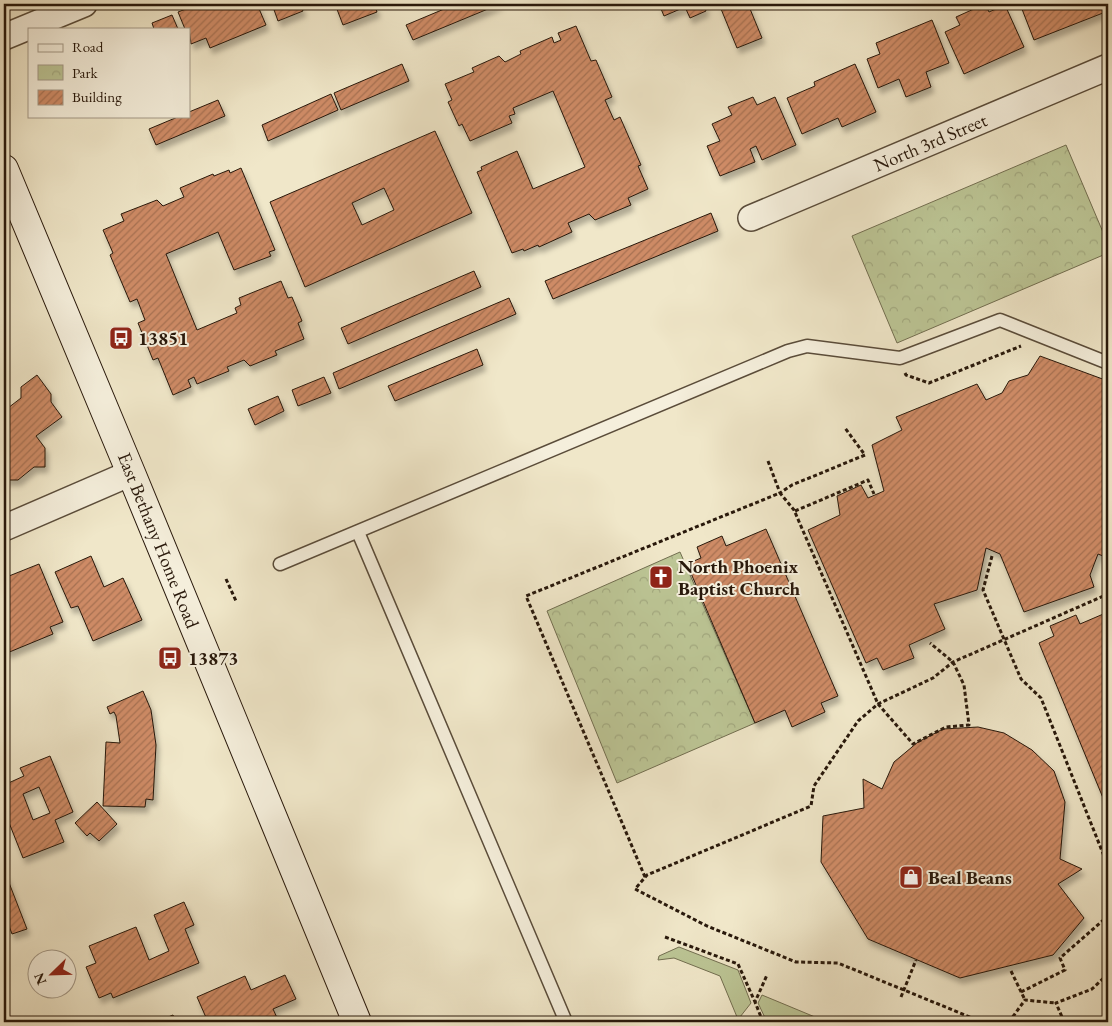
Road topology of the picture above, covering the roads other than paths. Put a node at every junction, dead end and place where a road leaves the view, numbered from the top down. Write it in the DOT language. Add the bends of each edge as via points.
graph roads {
  1 [pos="84,4"];
  2 [pos="4,37"];
  3 [pos="1108,67"];
  4 [pos="4,170"];
  5 [pos="751,218"];
  6 [pos="1108,364"];
  7 [pos="131,473"];
  8 [pos="4,528"];
  9 [pos="358,532"];
  10 [pos="280,564"];
  11 [pos="357,1022"];
  12 [pos="566,1022"];
  1 -- 2 [label="street"];
  3 -- 5 [label="street, North 3rd Street"];
  4 -- 7 [label="main road, East Bethany Home Road"];
  6 -- 9 [label="lane" via="1000,320 900,358 807,346 788,351"];
  7 -- 8 [label="street"];
  7 -- 11 [label="main road, East Bethany Home Road"];
  9 -- 10 [label="lane"];
  9 -- 12 [label="lane"];
}
